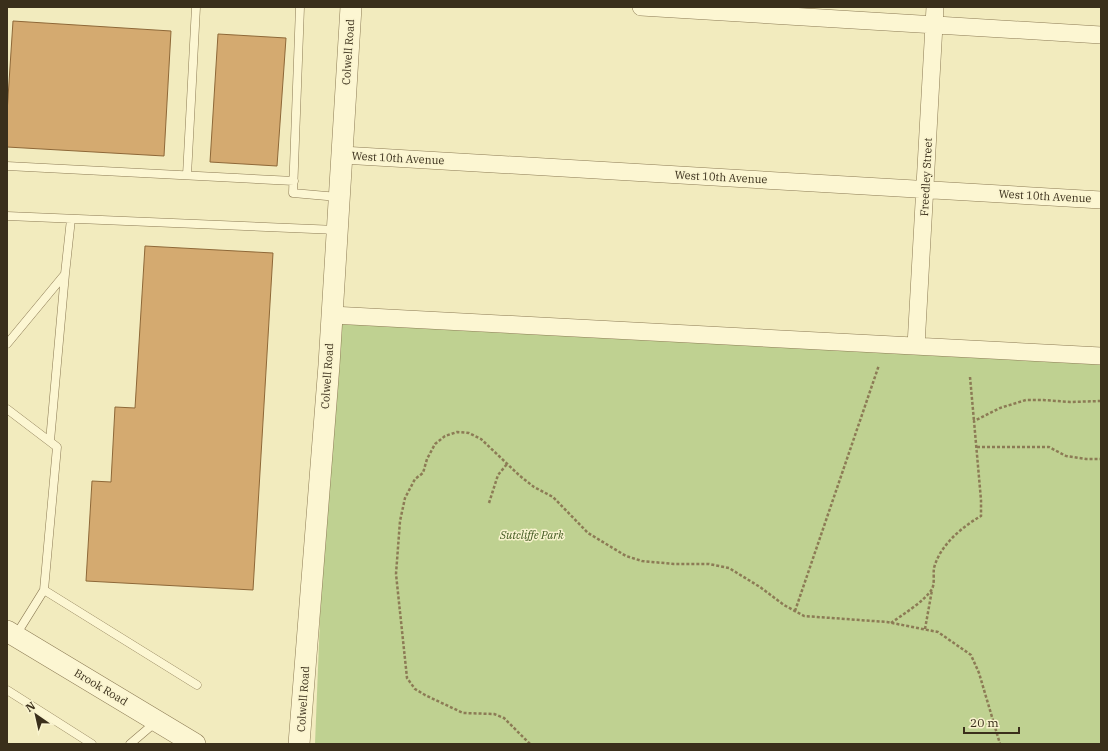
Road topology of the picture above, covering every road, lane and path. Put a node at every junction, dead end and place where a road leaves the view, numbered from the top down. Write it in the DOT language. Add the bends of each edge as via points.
graph roads {
  1 [pos="196,7"];
  2 [pos="300,7"];
  3 [pos="351,7"];
  4 [pos="641,7"];
  5 [pos="935,7"];
  6 [pos="934,26"];
  7 [pos="1101,35"];
  8 [pos="342,155"];
  9 [pos="7,166"];
  10 [pos="188,175"];
  11 [pos="294,181"];
  12 [pos="926,189"];
  13 [pos="339,197"];
  14 [pos="1101,200"];
  15 [pos="7,216"];
  16 [pos="71,219"];
  17 [pos="337,230"];
  18 [pos="65,274"];
  19 [pos="332,315"];
  20 [pos="7,344"];
  21 [pos="916,346"];
  22 [pos="1101,356"];
  23 [pos="879,365"];
  24 [pos="970,376"];
  25 [pos="1101,401"];
  26 [pos="7,409"];
  27 [pos="974,421"];
  28 [pos="50,441"];
  29 [pos="977,447"];
  30 [pos="1101,459"];
  31 [pos="507,464"];
  32 [pos="489,503"];
  33 [pos="932,589"];
  34 [pos="44,590"];
  35 [pos="795,611"];
  36 [pos="891,623"];
  37 [pos="925,629"];
  38 [pos="11,633"];
  39 [pos="197,685"];
  40 [pos="7,690"];
  41 [pos="157,721"];
  42 [pos="92,744"];
  43 [pos="130,744"];
  44 [pos="196,744"];
  45 [pos="299,744"];
  46 [pos="530,744"];
  47 [pos="1000,744"];
  1 -- 10 [label="lane"];
  2 -- 11 [label="lane"];
  3 -- 8 [label="street, Colwell Road"];
  4 -- 6 [label="street"];
  5 -- 6 [label="street, Freedley Street"];
  6 -- 7 [label="street"];
  6 -- 12 [label="street, Freedley Street"];
  8 -- 12 [label="street, West 10th Avenue"];
  8 -- 13 [label="street, Colwell Road"];
  9 -- 10 [label="lane"];
  10 -- 11 [label="lane"];
  11 -- 13 [label="lane" via="293,193"];
  12 -- 14 [label="street, West 10th Avenue"];
  12 -- 21 [label="street, Freedley Street"];
  13 -- 17 [label="street, Colwell Road"];
  15 -- 16 [label="lane"];
  16 -- 17 [label="lane"];
  16 -- 18 [label="lane"];
  17 -- 19 [label="street, Colwell Road"];
  18 -- 20 [label="lane"];
  18 -- 28 [label="lane"];
  19 -- 21 [label="street"];
  19 -- 45 [label="street, Colwell Road"];
  21 -- 22 [label="street"];
  23 -- 35 [label="path"];
  24 -- 27 [label="path"];
  25 -- 27 [label="path" via="1026,400 1000,408"];
  26 -- 28 [label="lane"];
  27 -- 29 [label="path"];
  28 -- 34 [label="lane" via="57,447"];
  29 -- 30 [label="path" via="1048,448 1066,456"];
  29 -- 33 [label="path" via="981,516 956,534 944,549 934,567"];
  31 -- 32 [label="path" via="498,475"];
  31 -- 35 [label="path" via="534,487 553,497 588,533 626,556 642,561 709,564 729,568"];
  31 -- 46 [label="path" via="481,439 470,433 457,432 445,436 436,444 427,459 423,473 415,479 405,498 400,521 397,595 407,678 415,689 463,713 494,714 504,718"];
  33 -- 36 [label="path"];
  33 -- 37 [label="path"];
  34 -- 38 [label="lane"];
  34 -- 39 [label="lane"];
  35 -- 36 [label="path" via="804,616"];
  36 -- 37 [label="path"];
  37 -- 47 [label="path" via="938,632 971,655 979,673"];
  38 -- 41 [label="street, Brook Road"];
  40 -- 42 [label="lane"];
  41 -- 43 [label="lane"];
  41 -- 44 [label="street, Brook Road"];
}
